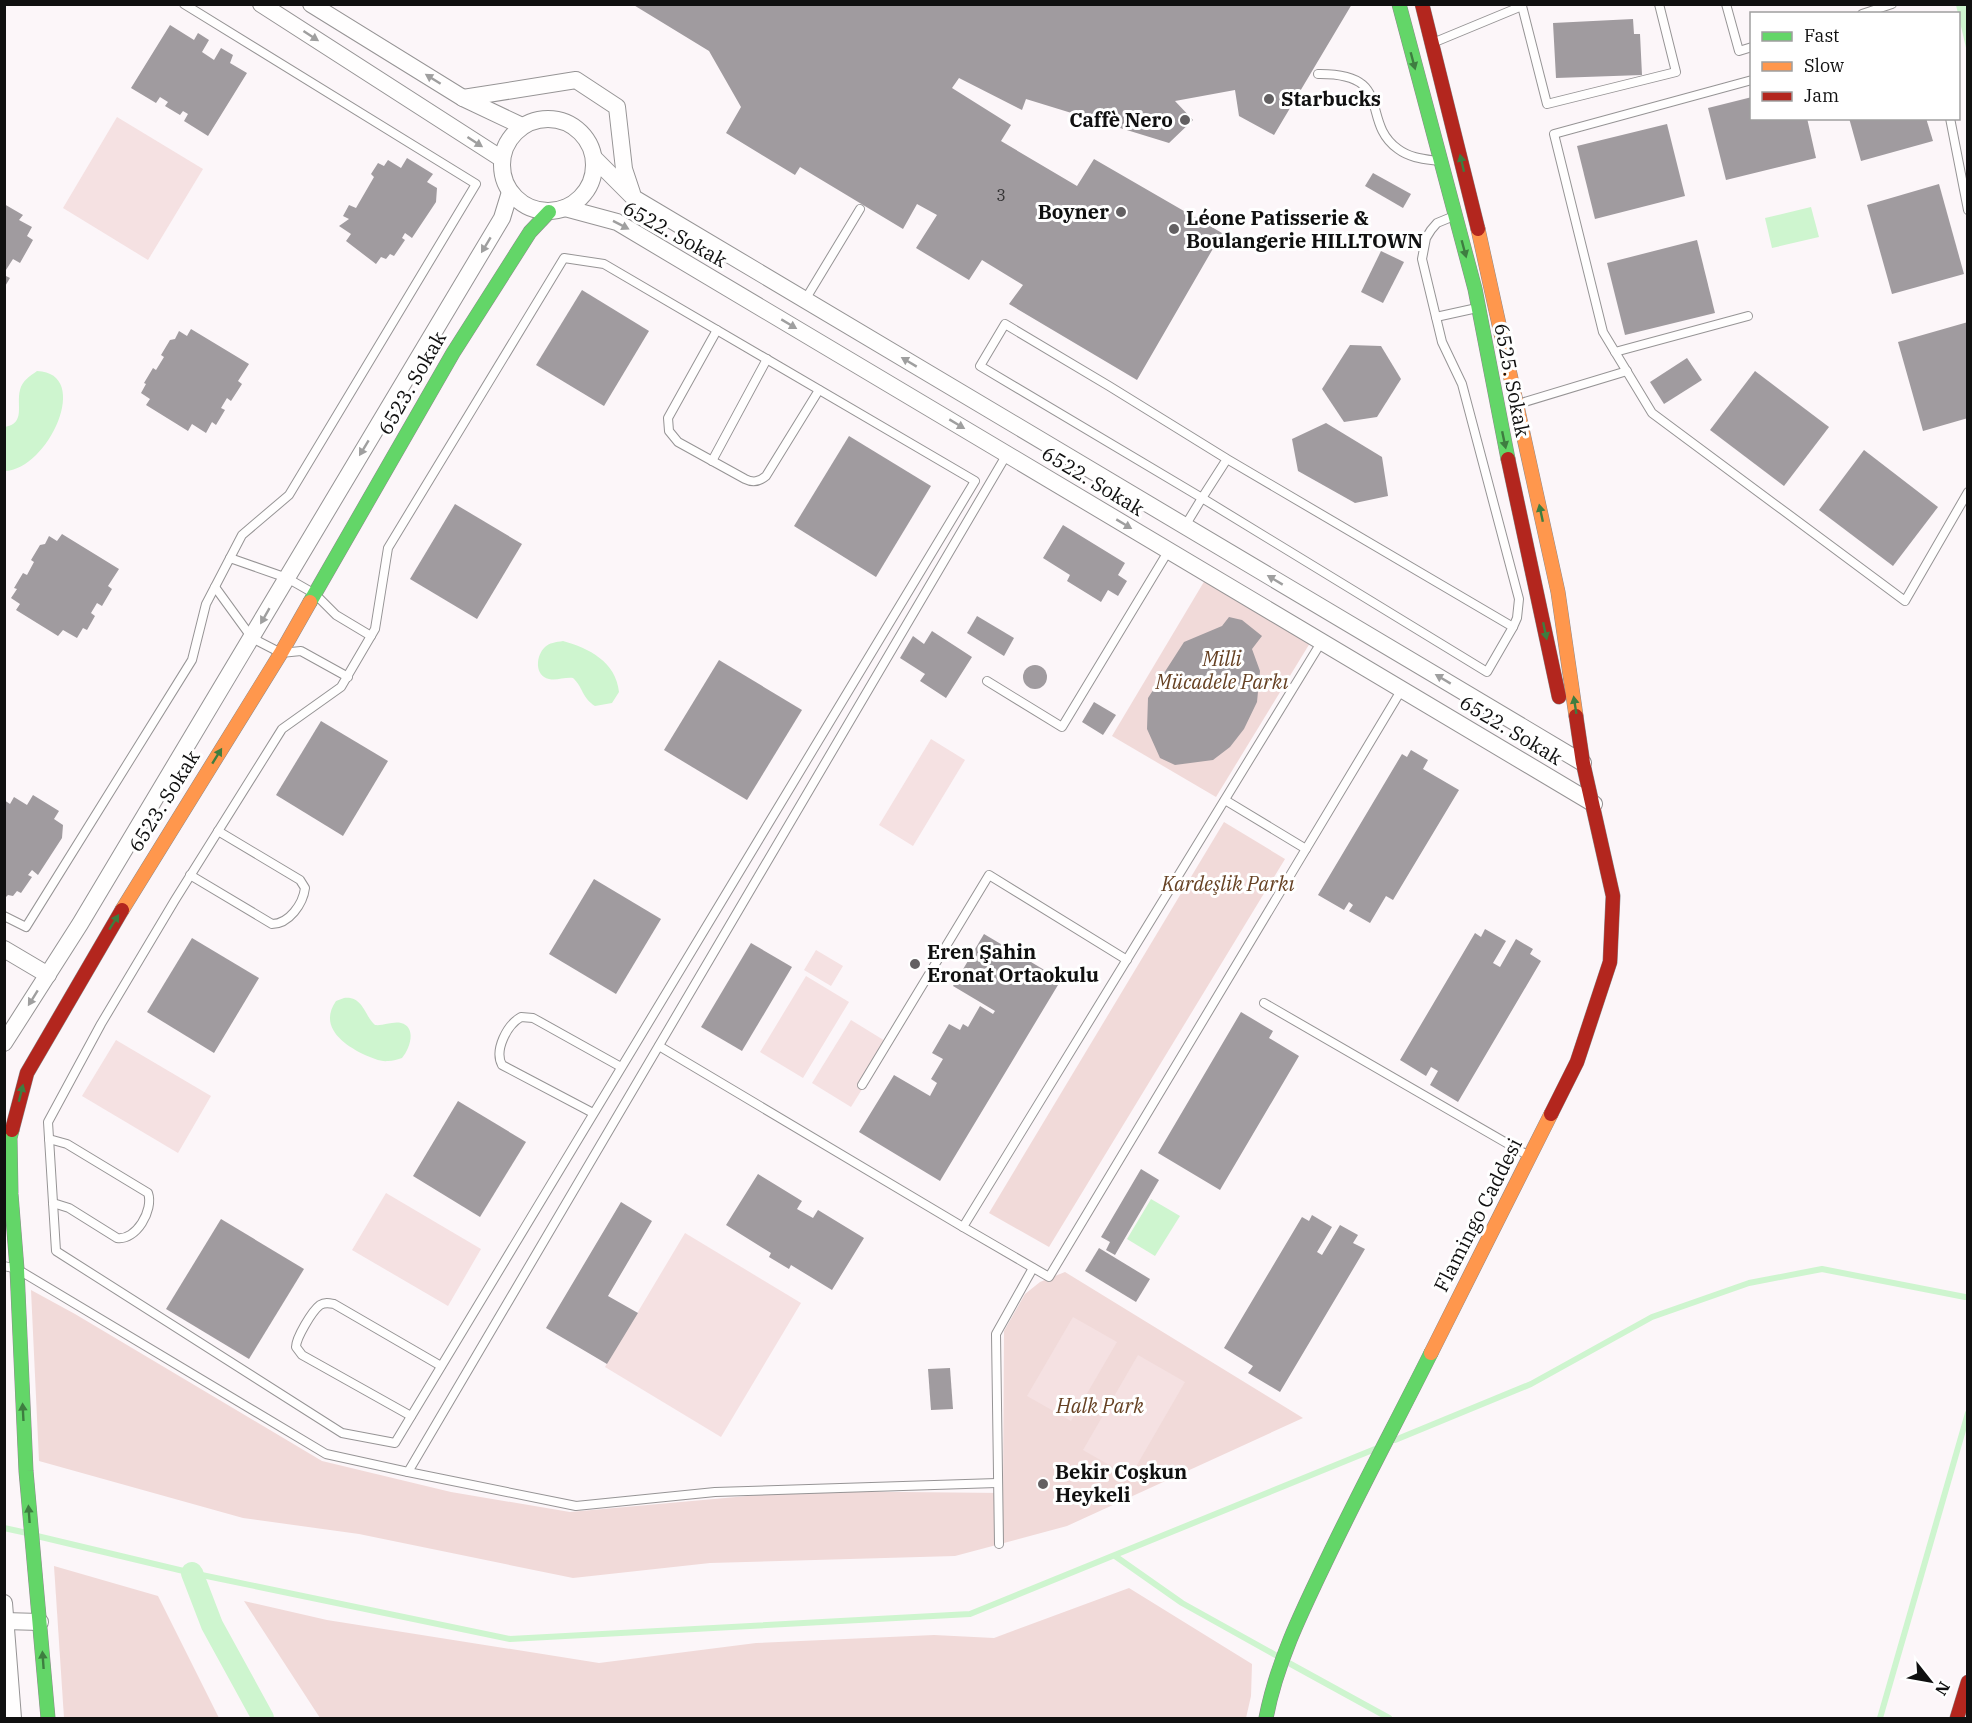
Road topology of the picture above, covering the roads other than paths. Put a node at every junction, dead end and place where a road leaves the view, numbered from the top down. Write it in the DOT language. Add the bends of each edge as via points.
graph roads {
  1 [pos="184,4"];
  2 [pos="261,4"];
  3 [pos="311,4"];
  4 [pos="1399,4"];
  5 [pos="1422,4"];
  6 [pos="1659,4"];
  7 [pos="1726,4"];
  8 [pos="1892,4"];
  9 [pos="1522,5"];
  10 [pos="1868,12"];
  11 [pos="1431,43"];
  12 [pos="1750,48"];
  13 [pos="1318,74"];
  14 [pos="1750,81"];
  15 [pos="463,98"];
  16 [pos="1950,120"];
  17 [pos="522,126"];
  18 [pos="594,158"];
  19 [pos="502,159"];
  20 [pos="1440,161"];
  21 [pos="510,192"];
  22 [pos="634,198"];
  23 [pos="860,209"];
  24 [pos="557,210"];
  25 [pos="1968,210"];
  26 [pos="1455,216"];
  27 [pos="805,300"];
  28 [pos="1478,308"];
  29 [pos="1436,316"];
  30 [pos="1748,316"];
  31 [pos="717,330"];
  32 [pos="1615,352"];
  33 [pos="767,359"];
  34 [pos="1627,371"];
  35 [pos="819,390"];
  36 [pos="1518,404"];
  37 [pos="1007,454"];
  38 [pos="1227,459"];
  39 [pos="712,461"];
  40 [pos="1968,492"];
  41 [pos="1202,498"];
  42 [pos="1185,526"];
  43 [pos="1169,550"];
  44 [pos="231,558"];
  45 [pos="287,578"];
  46 [pos="215,587"];
  47 [pos="315,594"];
  48 [pos="1513,627"];
  49 [pos="370,636"];
  50 [pos="252,638"];
  51 [pos="1322,641"];
  52 [pos="281,653"];
  53 [pos="348,677"];
  54 [pos="987,681"];
  55 [pos="1402,689"];
  56 [pos="1583,763"];
  57 [pos="1225,800"];
  58 [pos="1593,804"];
  59 [pos="218,831"];
  60 [pos="1306,849"];
  61 [pos="190,875"];
  62 [pos="4,916"];
  63 [pos="4,949"];
  64 [pos="1127,960"];
  65 [pos="48,975"];
  66 [pos="1264,1003"];
  67 [pos="4,1043"];
  68 [pos="659,1046"];
  69 [pos="621,1067"];
  70 [pos="862,1085"];
  71 [pos="593,1113"];
  72 [pos="49,1139"];
  73 [pos="1530,1156"];
  74 [pos="52,1203"];
  75 [pos="963,1227"];
  76 [pos="11,1267"];
  77 [pos="1033,1268"];
  78 [pos="441,1366"];
  79 [pos="411,1416"];
  80 [pos="408,1472"];
  81 [pos="997,1483"];
  82 [pos="999,1544"];
  83 [pos="4,1604"];
  84 [pos="5,1621"];
  85 [pos="40,1622"];
  86 [pos="1968,1682"];
  87 [pos="13,1719"];
  88 [pos="48,1719"];
  89 [pos="1266,1719"];
  90 [pos="1957,1719"];
  1 -- 44 [label="lane" via="476,184 289,495 242,535"];
  2 -- 19 [label="street, one-way"];
  15 -- 3 [label="street, one-way"];
  4 -- 20 [label="main road, 6525. Sokak, one-way"];
  5 -- 11 [label="main road, 6525. Sokak"];
  6 -- 9 [label="lane" via="1676,72 1547,104"];
  7 -- 12 [label="lane" via="1739,51"];
  8 -- 10 [label="lane"];
  9 -- 11 [label="lane"];
  36 -- 11 [label="main road, 6525. Sokak, one-way"];
  13 -- 20 [label="lane" via="1338,74 1358,82 1371,96 1389,142 1414,157"];
  14 -- 32 [label="lane" via="1554,134 1603,332"];
  15 -- 17 [label="street"];
  15 -- 22 [label="street" via="576,80 617,107 624,169"];
  16 -- 25 [label="lane"];
  17 -- 18 [label="street" via="547,118 573,125 590,145"];
  17 -- 19 [label="street" via="505,146"];
  18 -- 22 [label="street, 6522. Sokak"];
  18 -- 24 [label="street" via="591,183 585,194"];
  19 -- 21 [label="street"];
  20 -- 26 [label="main road, 6525. Sokak"];
  21 -- 24 [label="street" via="534,210"];
  21 -- 45 [label="street, 6523. Sokak, one-way" via="502,218"];
  22 -- 27 [label="street, 6522. Sokak"];
  23 -- 27 [label="lane"];
  24 -- 37 [label="street, 6522. Sokak, one-way" via="617,222"];
  24 -- 47 [label="main road, 6523. Sokak" via="530,232 453,353"];
  26 -- 28 [label="main road, 6525. Sokak, one-way"];
  26 -- 29 [label="lane" via="1437,223 1423,249"];
  42 -- 27 [label="street, 6522. Sokak, one-way"];
  28 -- 29 [label="lane"];
  28 -- 56 [label="main road, 6525. Sokak, one-way" via="1559,694 1571,742"];
  29 -- 48 [label="lane" via="1442,342 1462,384 1519,599"];
  30 -- 32 [label="lane"];
  31 -- 33 [label="lane"];
  31 -- 39 [label="lane" via="668,418 673,437"];
  31 -- 49 [label="lane" via="604,264 564,258 388,548 375,628"];
  32 -- 34 [label="lane"];
  33 -- 35 [label="lane"];
  33 -- 39 [label="lane"];
  34 -- 36 [label="lane"];
  34 -- 40 [label="lane" via="1652,413 1905,601"];
  35 -- 39 [label="lane" via="762,480 750,482"];
  35 -- 69 [label="lane" via="975,481"];
  56 -- 36 [label="main road, 6525. Sokak, one-way" via="1558,592"];
  37 -- 43 [label="street, 6522. Sokak, one-way"];
  37 -- 68 [label="lane"];
  38 -- 41 [label="lane"];
  38 -- 41 [label="lane" via="1005,324 980,366"];
  38 -- 48 [label="lane"];
  41 -- 42 [label="lane"];
  41 -- 48 [label="lane" via="1487,672"];
  56 -- 42 [label="street, 6522. Sokak, one-way"];
  43 -- 51 [label="street, 6522. Sokak"];
  43 -- 54 [label="lane" via="1062,727"];
  44 -- 45 [label="lane"];
  44 -- 46 [label="lane"];
  45 -- 47 [label="lane"];
  45 -- 50 [label="street, 6523. Sokak, one-way"];
  46 -- 50 [label="lane"];
  46 -- 62 [label="lane" via="206,604 192,660 26,927"];
  47 -- 49 [label="lane" via="336,615"];
  47 -- 52 [label="main road, 6523. Sokak"];
  49 -- 53 [label="lane"];
  50 -- 52 [label="lane"];
  50 -- 65 [label="street, 6523. Sokak"];
  51 -- 55 [label="street, 6522. Sokak"];
  51 -- 57 [label="lane"];
  52 -- 53 [label="lane" via="301,651"];
  76 -- 52 [label="main road, 6523. Sokak, one-way" via="10,1138 27,1073 110,929"];
  53 -- 59 [label="lane" via="341,687 282,729"];
  55 -- 58 [label="street, 6522. Sokak"];
  55 -- 60 [label="lane"];
  56 -- 58 [label="main road, 6525. Sokak"];
  57 -- 60 [label="lane"];
  57 -- 64 [label="lane"];
  58 -- 73 [label="main road, Flamingo Caddesi" via="1613,896 1610,962 1577,1062"];
  59 -- 61 [label="lane"];
  59 -- 61 [label="lane" via="300,880 305,888 303,897 287,920 272,924"];
  60 -- 77 [label="lane" via="1048,1277"];
  61 -- 72 [label="lane" via="56,1106 48,1122"];
  63 -- 65 [label="street"];
  64 -- 70 [label="lane" via="989,875"];
  64 -- 75 [label="lane"];
  65 -- 67 [label="street, 6523. Sokak, one-way"];
  66 -- 73 [label="lane"];
  68 -- 75 [label="lane"];
  68 -- 80 [label="lane"];
  69 -- 71 [label="lane"];
  69 -- 71 [label="lane" via="533,1018 521,1017 513,1024 499,1049 502,1065"];
  71 -- 78 [label="lane"];
  72 -- 74 [label="lane"];
  72 -- 74 [label="lane" via="67,1144 148,1192 150,1199 137,1229 122,1239 69,1208"];
  73 -- 89 [label="main road, Flamingo Caddesi" via="1296,1623 1271,1691"];
  74 -- 79 [label="lane" via="56,1251 342,1433 394,1443"];
  75 -- 77 [label="lane"];
  76 -- 80 [label="lane" via="326,1454"];
  85 -- 76 [label="main road, 6523. Sokak, one-way"];
  77 -- 81 [label="lane" via="996,1334"];
  78 -- 79 [label="lane"];
  78 -- 79 [label="lane" via="328,1302 318,1307 297,1339 296,1347 302,1355"];
  80 -- 81 [label="lane" via="576,1506 715,1492"];
  81 -- 82 [label="lane"];
  83 -- 84 [label="street"];
  84 -- 85 [label="street"];
  84 -- 87 [label="street"];
  88 -- 85 [label="main road, 6523. Sokak, one-way"];
  86 -- 90 [label="main road"];
}
